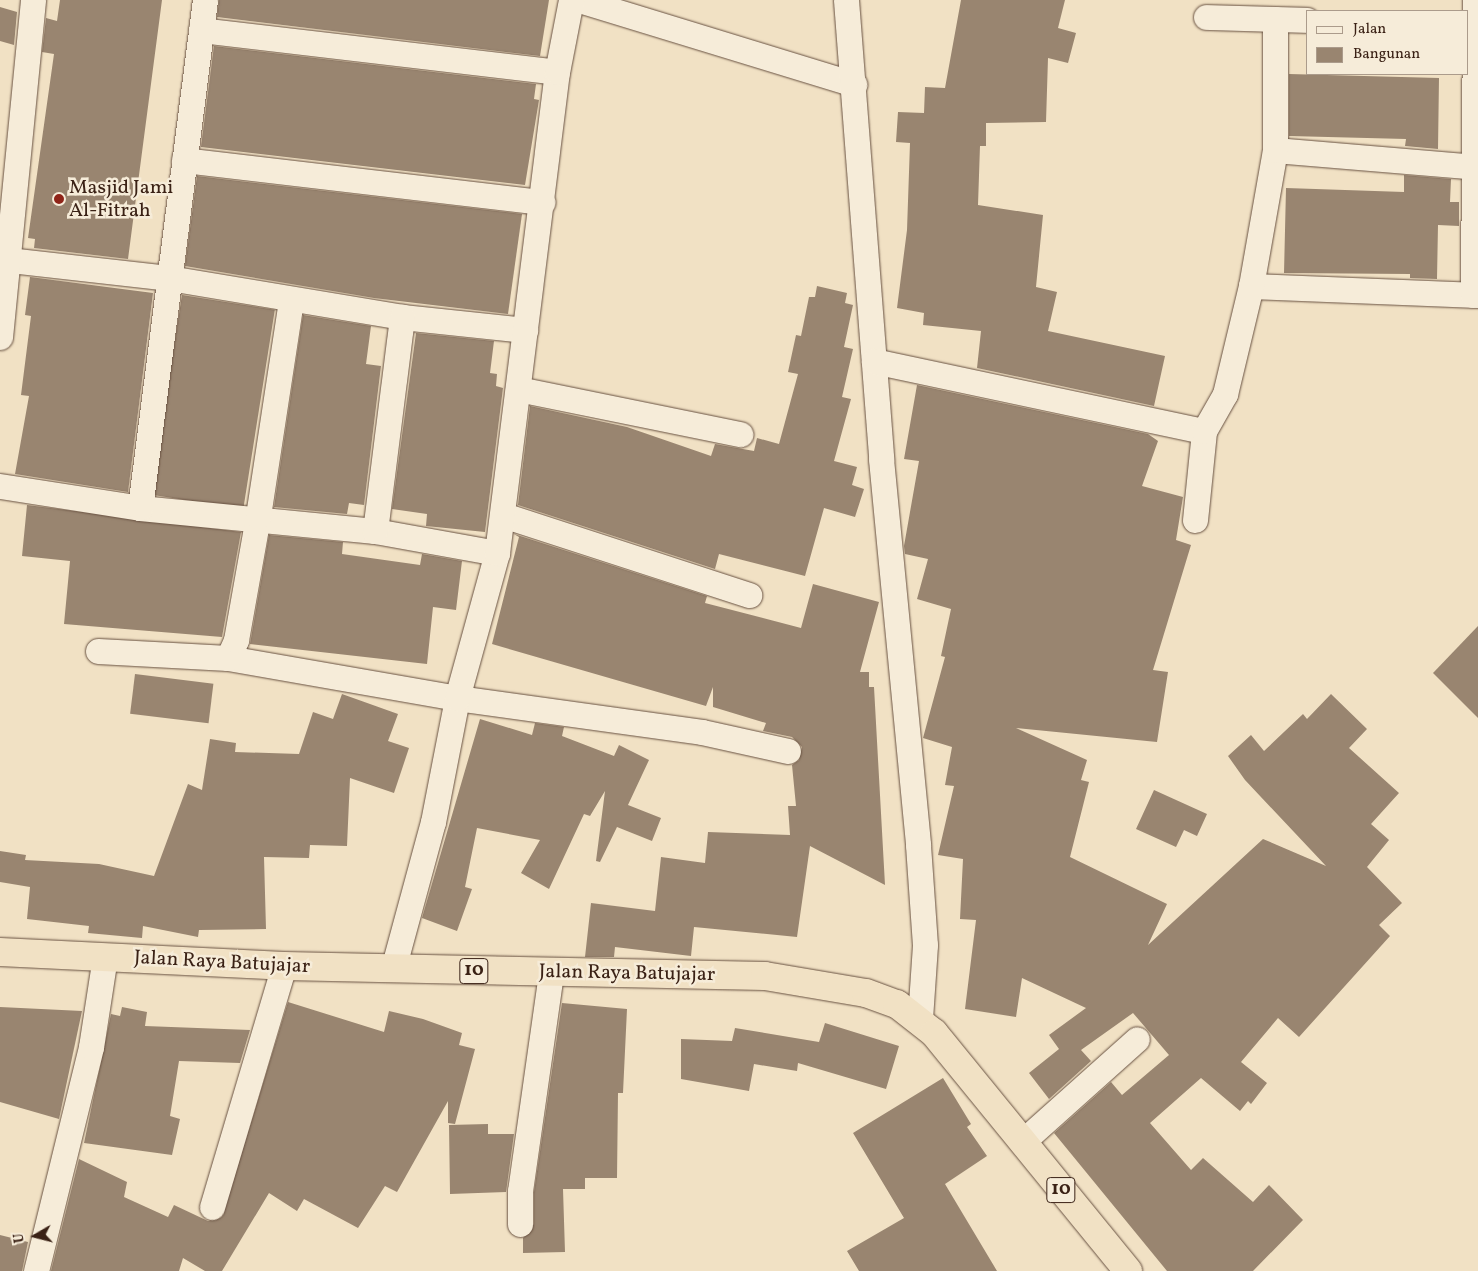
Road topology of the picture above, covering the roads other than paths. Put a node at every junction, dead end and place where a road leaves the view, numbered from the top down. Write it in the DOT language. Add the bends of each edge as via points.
graph roads {
  1 [pos="33,0"];
  2 [pos="204,0"];
  3 [pos="571,0"];
  4 [pos="579,0"];
  5 [pos="846,0"];
  6 [pos="1475,0"];
  7 [pos="1206,16"];
  8 [pos="1275,19"];
  9 [pos="1306,20"];
  10 [pos="1473,25"];
  11 [pos="201,30"];
  12 [pos="557,72"];
  13 [pos="854,84"];
  14 [pos="1275,150"];
  15 [pos="184,160"];
  16 [pos="1476,167"];
  17 [pos="543,202"];
  18 [pos="3,259"];
  19 [pos="169,278"];
  20 [pos="1251,286"];
  21 [pos="1475,295"];
  22 [pos="291,300"];
  23 [pos="402,317"];
  24 [pos="525,330"];
  25 [pos="0,337"];
  26 [pos="874,361"];
  27 [pos="518,389"];
  28 [pos="1204,432"];
  29 [pos="740,434"];
  30 [pos="0,486"];
  31 [pos="140,508"];
  32 [pos="502,515"];
  33 [pos="258,516"];
  34 [pos="1195,520"];
  35 [pos="375,531"];
  36 [pos="497,553"];
  37 [pos="749,595"];
  38 [pos="98,651"];
  39 [pos="228,658"];
  40 [pos="457,698"];
  41 [pos="788,751"];
  42 [pos="0,952"];
  43 [pos="105,957"];
  44 [pos="284,966"];
  45 [pos="393,969"];
  46 [pos="551,973"];
  47 [pos="927,1025"];
  48 [pos="1137,1039"];
  49 [pos="1022,1142"];
  50 [pos="212,1207"];
  51 [pos="520,1224"];
  52 [pos="36,1271"];
  53 [pos="1128,1271"];
  1 -- 18 [label="street"];
  2 -- 11 [label="street"];
  3 -- 12 [label="street"];
  4 -- 13 [label="street"];
  5 -- 13 [label="street"];
  6 -- 10 [label="street"];
  7 -- 8 [label="street"];
  8 -- 9 [label="street"];
  8 -- 14 [label="street"];
  10 -- 16 [label="street"];
  11 -- 12 [label="street"];
  11 -- 15 [label="street"];
  12 -- 17 [label="street"];
  13 -- 26 [label="street"];
  14 -- 16 [label="street"];
  14 -- 20 [label="street"];
  15 -- 17 [label="street"];
  15 -- 19 [label="street"];
  16 -- 21 [label="street"];
  17 -- 24 [label="street"];
  18 -- 19 [label="street"];
  18 -- 25 [label="street"];
  19 -- 22 [label="street"];
  19 -- 31 [label="street"];
  20 -- 21 [label="street"];
  20 -- 28 [label="street" via="1225,394"];
  22 -- 23 [label="street"];
  22 -- 33 [label="street"];
  23 -- 24 [label="street"];
  23 -- 35 [label="street"];
  24 -- 27 [label="street"];
  26 -- 28 [label="street"];
  26 -- 47 [label="street" via="918,845"];
  27 -- 29 [label="street"];
  27 -- 32 [label="street"];
  28 -- 34 [label="street"];
  30 -- 31 [label="street"];
  31 -- 33 [label="street"];
  32 -- 36 [label="street"];
  32 -- 37 [label="street"];
  33 -- 35 [label="street"];
  33 -- 39 [label="street" via="236,640"];
  35 -- 36 [label="street"];
  36 -- 40 [label="street"];
  38 -- 39 [label="street"];
  39 -- 40 [label="street"];
  40 -- 41 [label="street" via="702,732"];
  40 -- 45 [label="street" via="433,822"];
  42 -- 43 [label="highway, Jalan Raya Batujajar / 10"];
  43 -- 44 [label="highway, Jalan Raya Batujajar / 10"];
  43 -- 52 [label="street" via="89,1057"];
  44 -- 45 [label="highway, Jalan Raya Batujajar / 10"];
  44 -- 50 [label="street"];
  45 -- 46 [label="highway, Jalan Raya Batujajar / 10"];
  46 -- 47 [label="highway, Jalan Raya Batujajar / 10" via="765,976 866,993"];
  46 -- 51 [label="street" via="520,1191"];
  47 -- 49 [label="highway, Jalan Raya Batujajar / 10"];
  48 -- 49 [label="street"];
  49 -- 53 [label="highway, Jalan Raya Batujajar / 10"];
}
